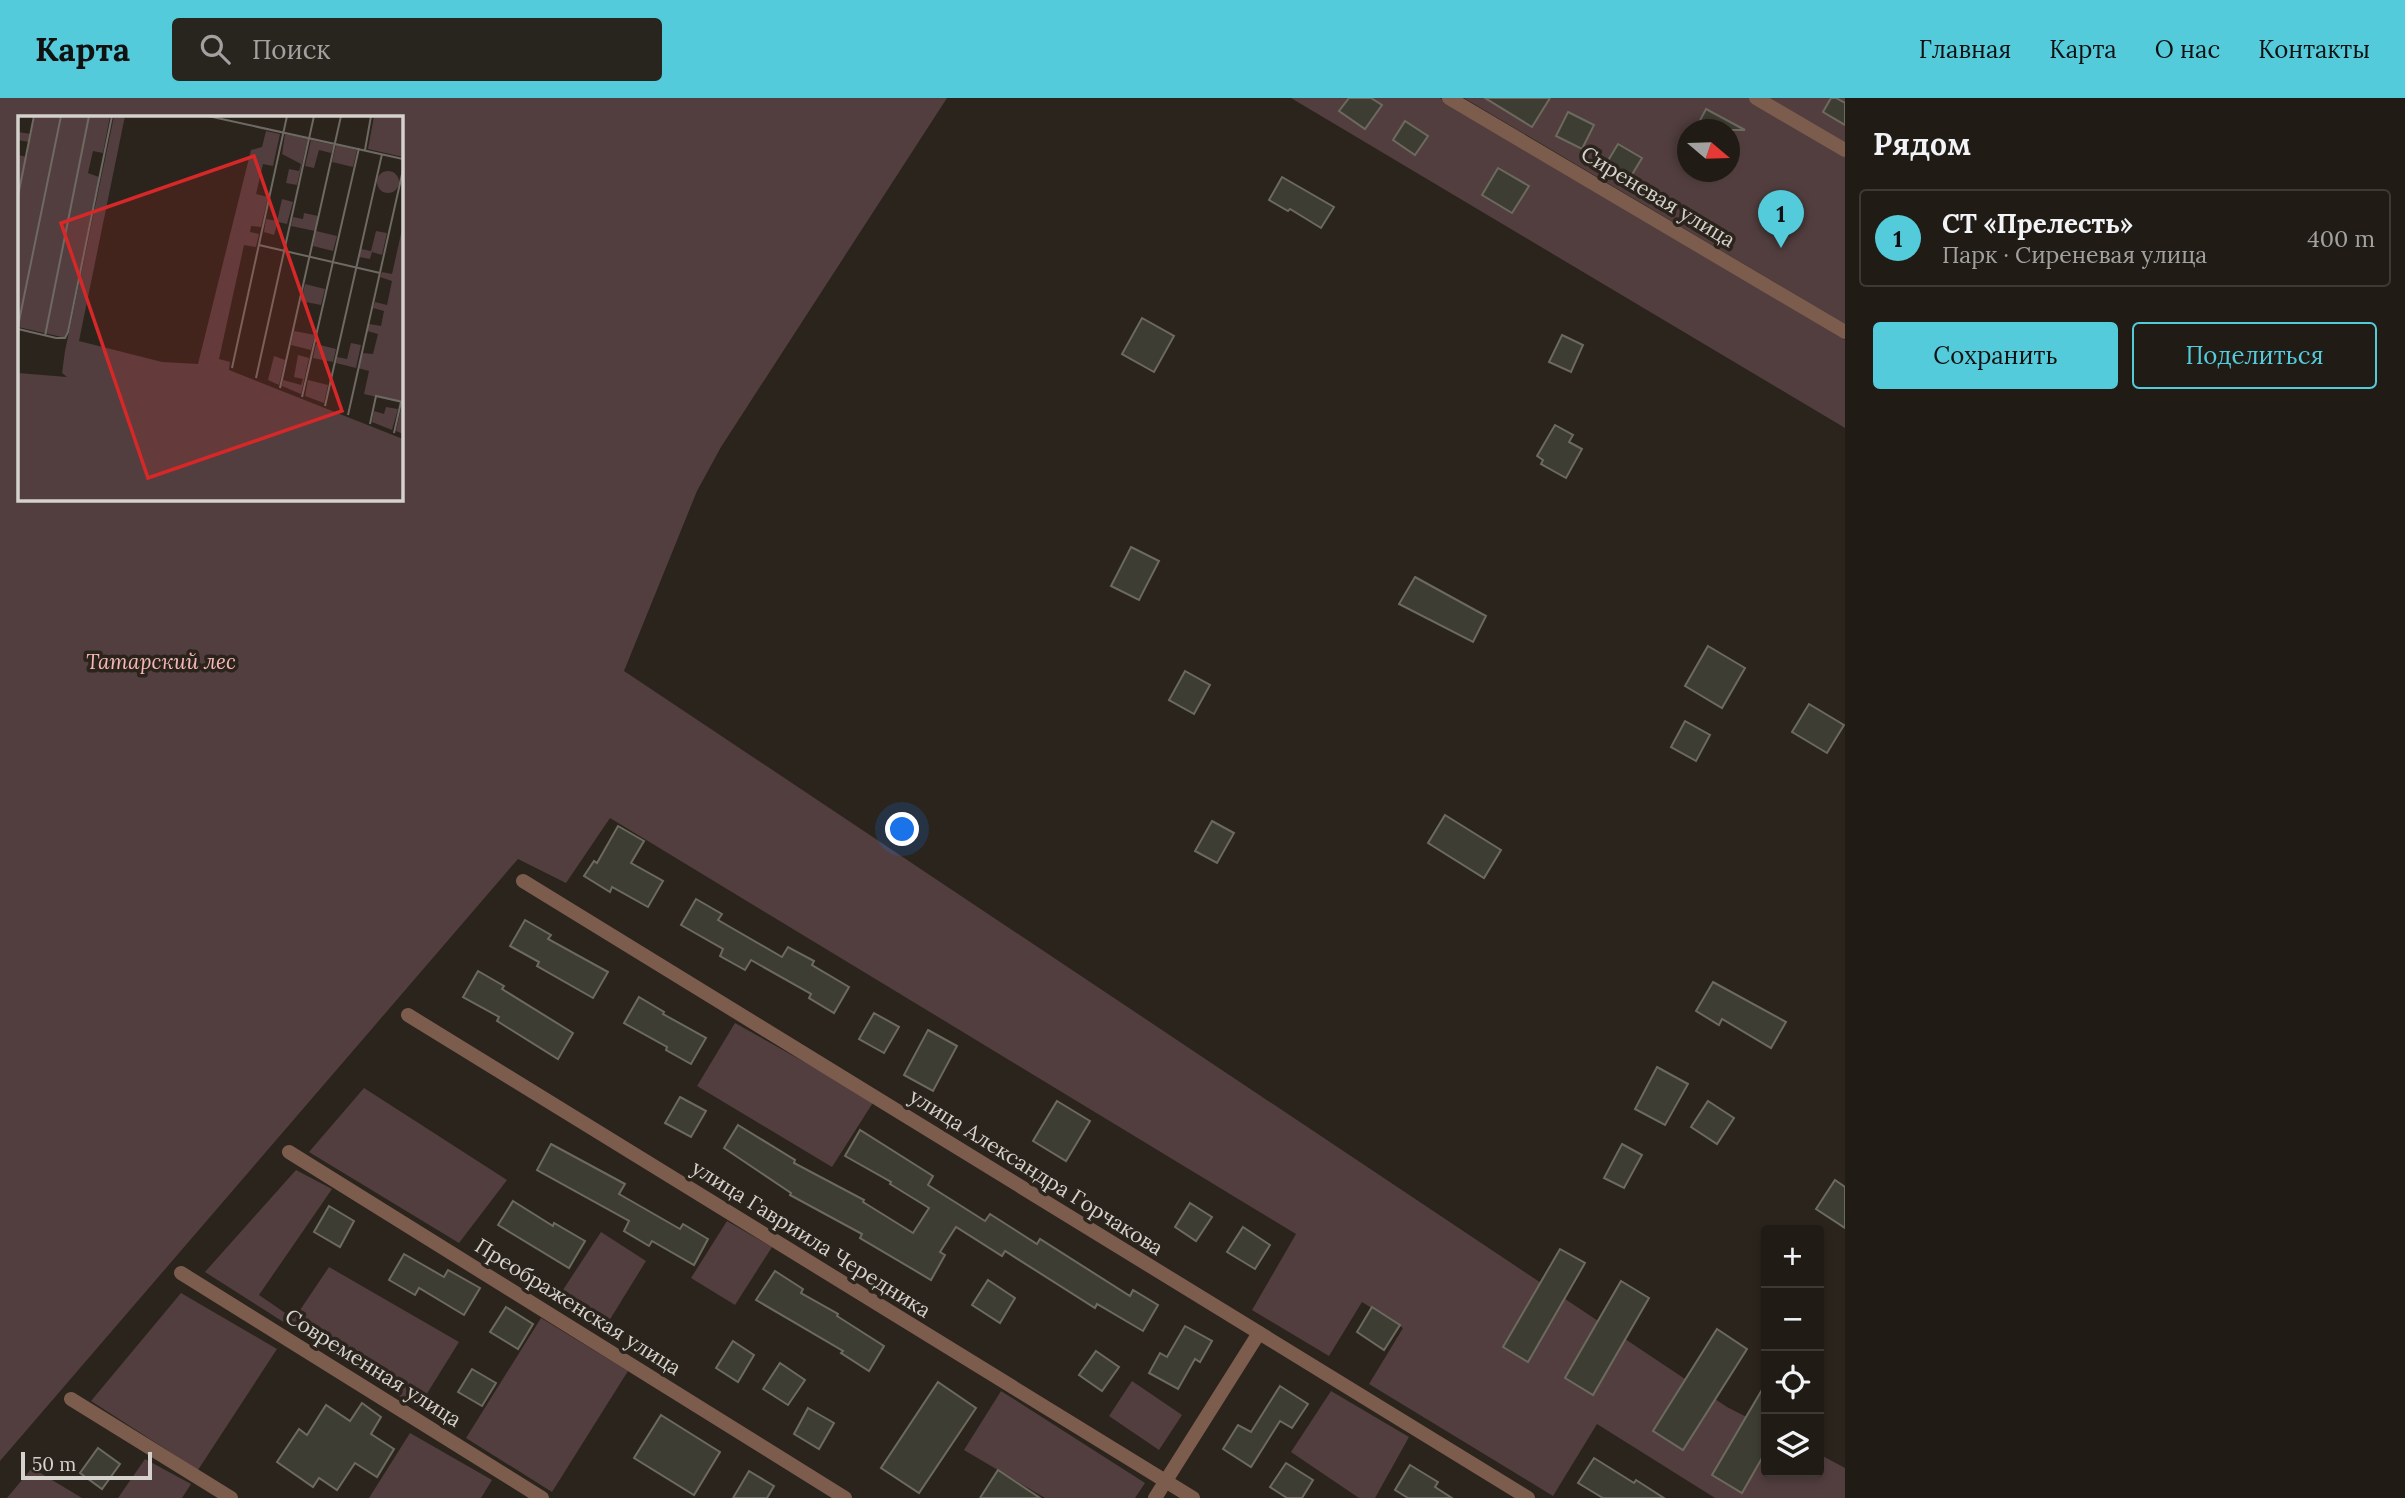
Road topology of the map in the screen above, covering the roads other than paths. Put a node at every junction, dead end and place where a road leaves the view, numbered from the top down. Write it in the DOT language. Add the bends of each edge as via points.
graph roads {
  1 [pos="1450,98"];
  2 [pos="1756,98"];
  3 [pos="1845,150"];
  4 [pos="1845,332"];
  5 [pos="523,881"];
  6 [pos="408,1015"];
  7 [pos="289,1152"];
  8 [pos="181,1273"];
  9 [pos="1259,1334"];
  10 [pos="71,1399"];
  11 [pos="1166,1481"];
  12 [pos="231,1498"];
  13 [pos="542,1498"];
  14 [pos="845,1498"];
  15 [pos="1155,1498"];
  16 [pos="1193,1498"];
  17 [pos="1528,1498"];
  1 -- 4 [label="street, Сиреневая улица"];
  2 -- 3 [label="street"];
  5 -- 9 [label="street, улица Александра Горчакова"];
  6 -- 11 [label="street, улица Гавриила Чередника"];
  7 -- 14 [label="street, Преображенская улица"];
  8 -- 13 [label="street, Современная улица"];
  9 -- 11 [label="street"];
  9 -- 17 [label="street, улица Александра Горчакова"];
  10 -- 12 [label="street"];
  11 -- 15 [label="street"];
  11 -- 16 [label="street, улица Гавриила Чередника"];
}
